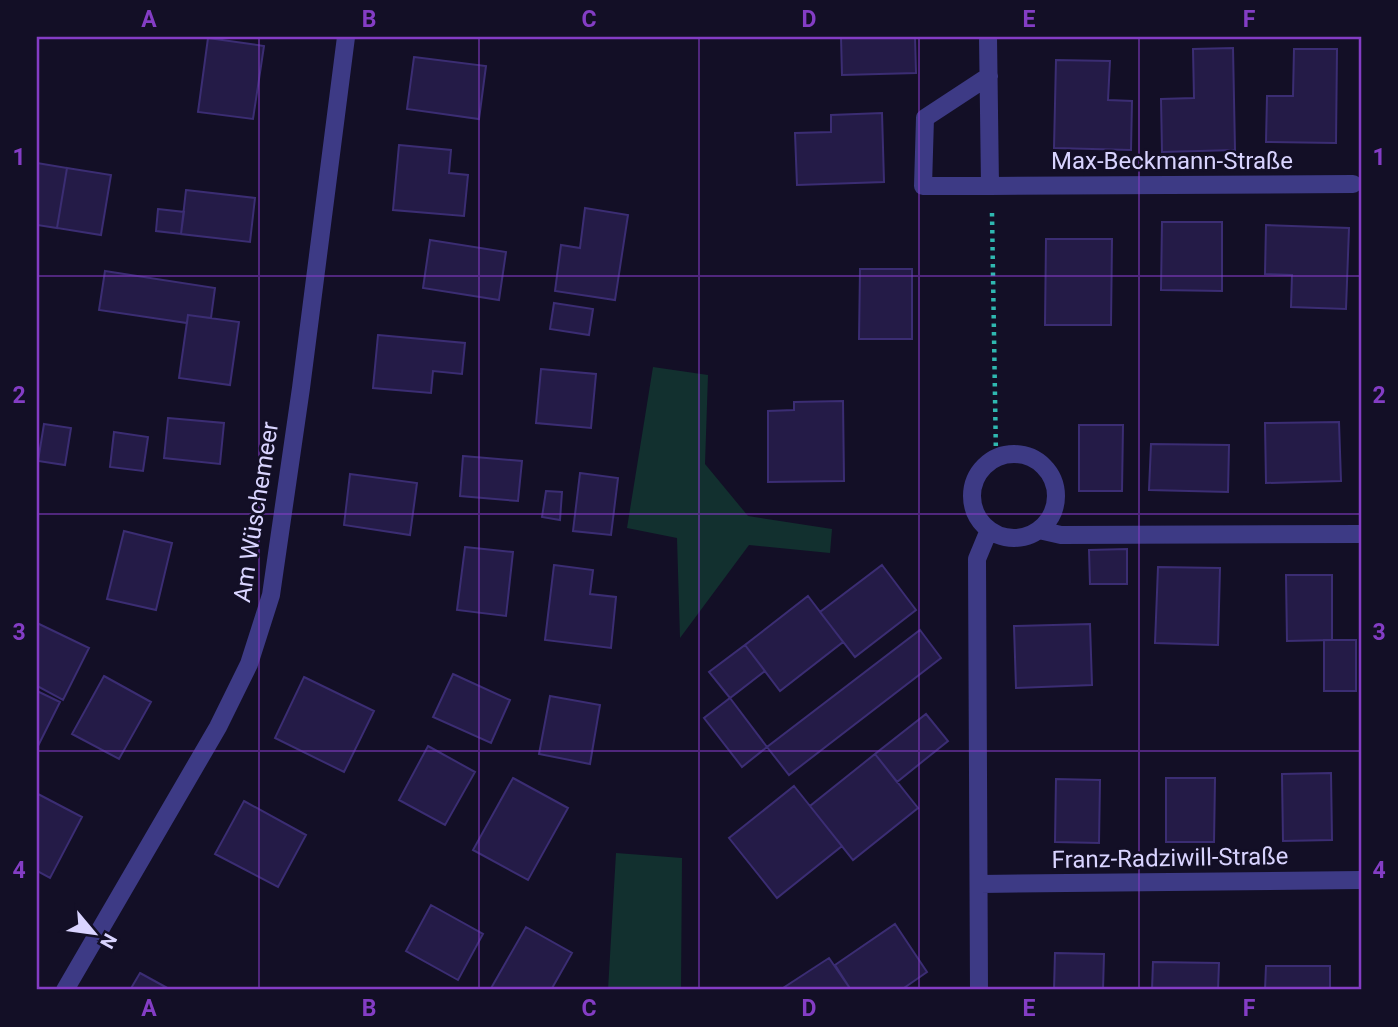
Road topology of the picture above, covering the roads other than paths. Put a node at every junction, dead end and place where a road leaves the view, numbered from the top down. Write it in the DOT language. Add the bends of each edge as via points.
graph roads {
  1 [pos="346,37"];
  2 [pos="988,37"];
  3 [pos="989,76"];
  4 [pos="1353,184"];
  5 [pos="990,186"];
  6 [pos="989,530"];
  7 [pos="1039,530"];
  8 [pos="1361,534"];
  9 [pos="1361,880"];
  10 [pos="980,884"];
  11 [pos="65,990"];
  12 [pos="979,990"];
  1 -- 11 [label="street, Am Wüschemeer" via="271,595 249,664 218,727"];
  2 -- 3 [label="street"];
  3 -- 5 [label="street"];
  3 -- 5 [label="street, Max-Beckmann-Straße" via="925,118 923,186"];
  4 -- 5 [label="street, Max-Beckmann-Straße"];
  6 -- 7 [label="street" via="1013,538"];
  6 -- 7 [label="street" via="978,519 971,491 984,465 1010,453 1038,460 1054,482 1054,509"];
  6 -- 10 [label="street" via="977,559"];
  7 -- 8 [label="street" via="1061,535"];
  9 -- 10 [label="street, Franz-Radziwill-Straße"];
  10 -- 12 [label="street"];
}
